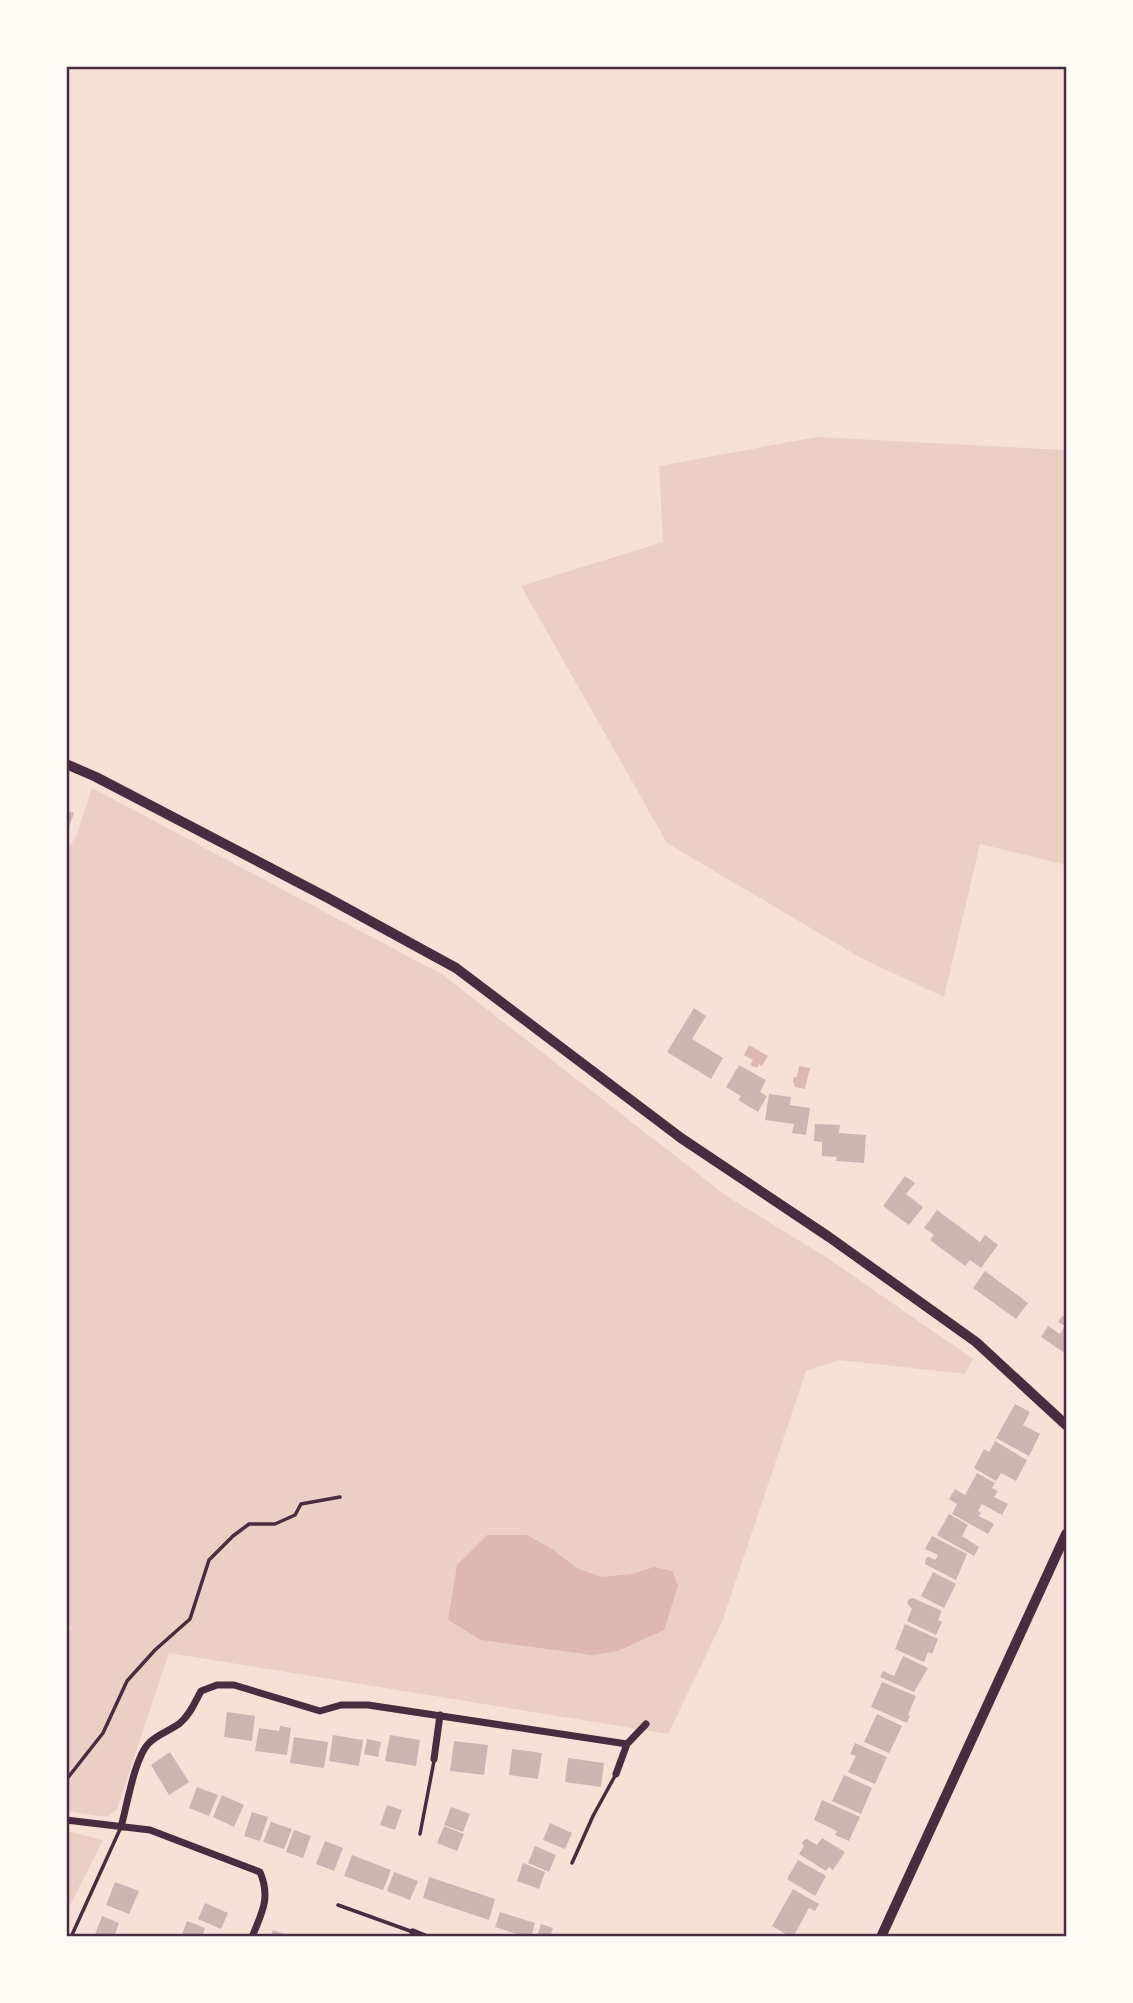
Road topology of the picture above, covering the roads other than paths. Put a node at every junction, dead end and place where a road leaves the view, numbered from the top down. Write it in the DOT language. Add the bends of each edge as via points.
graph roads {
  1 [pos="66,764"];
  2 [pos="1066,1424"];
  3 [pos="1066,1534"];
  4 [pos="440,1715"];
  5 [pos="646,1724"];
  6 [pos="627,1744"];
  7 [pos="434,1759"];
  8 [pos="616,1774"];
  9 [pos="66,1820"];
  10 [pos="121,1827"];
  11 [pos="421,1834"];
  12 [pos="572,1863"];
  13 [pos="338,1905"];
  14 [pos="413,1932"];
  15 [pos="71,1937"];
  16 [pos="252,1937"];
  17 [pos="425,1937"];
  18 [pos="881,1937"];
  1 -- 2 [label="street" via="456,968 681,1138 976,1342"];
  3 -- 18 [label="street"];
  4 -- 6 [label="street"];
  4 -- 7 [label="street"];
  4 -- 10 [label="street" via="368,1705 320,1711 234,1685 217,1685 201,1691 178,1724 147,1745"];
  5 -- 6 [label="street"];
  6 -- 8 [label="street"];
  7 -- 11 [label="lane"];
  8 -- 12 [label="lane"];
  9 -- 10 [label="street"];
  10 -- 15 [label="lane"];
  10 -- 16 [label="street" via="150,1830 260,1872 266,1887 264,1907"];
  13 -- 14 [label="lane"];
  14 -- 17 [label="street"];
}
